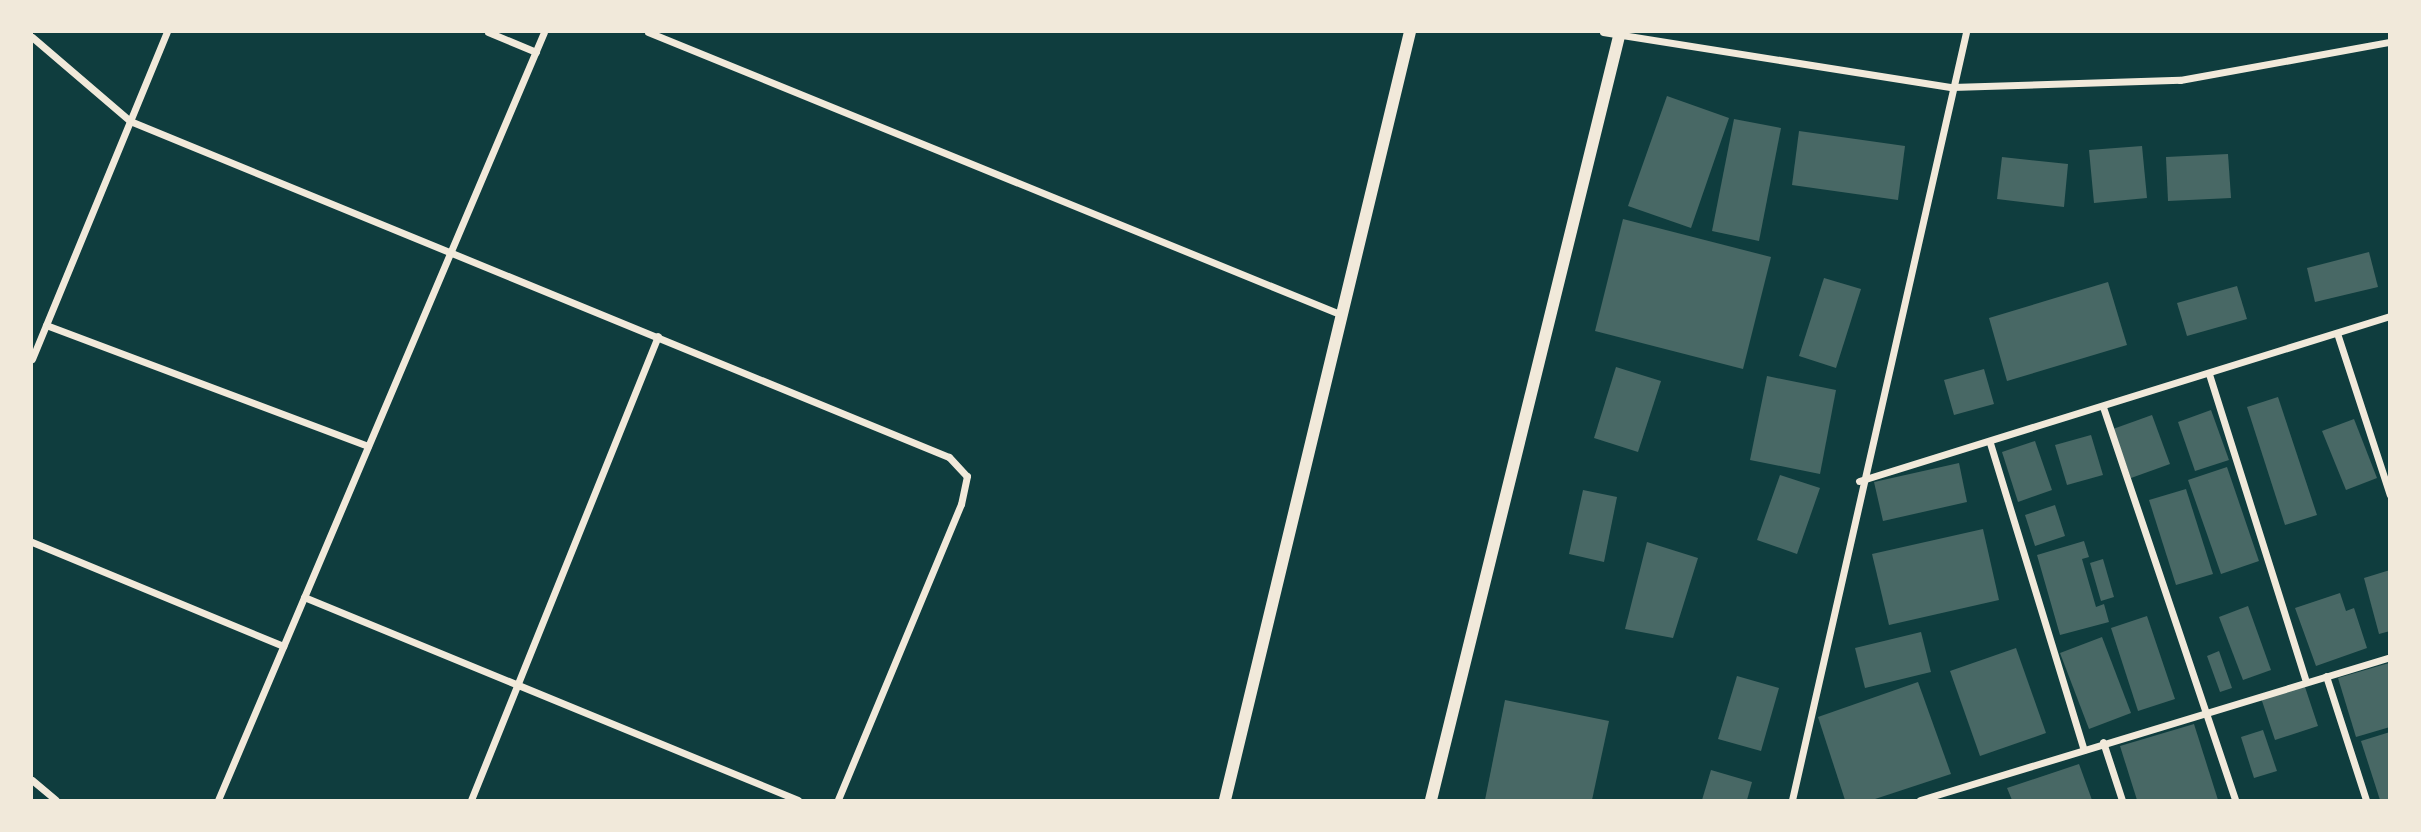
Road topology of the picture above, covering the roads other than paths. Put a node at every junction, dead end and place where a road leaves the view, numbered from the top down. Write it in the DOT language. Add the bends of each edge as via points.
graph roads {
  1 [pos="167,32"];
  2 [pos="488,32"];
  3 [pos="544,32"];
  4 [pos="648,32"];
  5 [pos="1410,32"];
  6 [pos="1602,32"];
  7 [pos="1965,32"];
  8 [pos="1620,34"];
  9 [pos="32,37"];
  10 [pos="2389,42"];
  11 [pos="536,52"];
  12 [pos="1952,87"];
  13 [pos="130,121"];
  14 [pos="451,252"];
  15 [pos="1343,315"];
  16 [pos="2389,316"];
  17 [pos="46,325"];
  18 [pos="2337,333"];
  19 [pos="658,336"];
  20 [pos="33,348"];
  21 [pos="32,359"];
  22 [pos="2209,374"];
  23 [pos="2104,407"];
  24 [pos="1990,443"];
  25 [pos="368,446"];
  26 [pos="1859,481"];
  27 [pos="2389,495"];
  28 [pos="32,542"];
  29 [pos="304,597"];
  30 [pos="283,646"];
  31 [pos="2389,657"];
  32 [pos="2326,676"];
  33 [pos="2305,679"];
  34 [pos="518,685"];
  35 [pos="2203,713"];
  36 [pos="2103,742"];
  37 [pos="2084,750"];
  38 [pos="32,780"];
  39 [pos="56,800"];
  40 [pos="218,800"];
  41 [pos="471,800"];
  42 [pos="799,800"];
  43 [pos="838,800"];
  44 [pos="1225,800"];
  45 [pos="1431,800"];
  46 [pos="1792,800"];
  47 [pos="1920,800"];
  48 [pos="2122,800"];
  49 [pos="2235,800"];
  50 [pos="2366,800"];
  1 -- 13 [label="street"];
  2 -- 11 [label="street"];
  3 -- 11 [label="street"];
  4 -- 15 [label="street"];
  5 -- 15 [label="street"];
  6 -- 8 [label="street"];
  7 -- 12 [label="street"];
  8 -- 12 [label="street"];
  8 -- 45 [label="street"];
  9 -- 13 [label="street"];
  10 -- 12 [label="street" via="2180,80"];
  11 -- 14 [label="street"];
  12 -- 26 [label="street"];
  13 -- 14 [label="street"];
  13 -- 17 [label="street"];
  14 -- 19 [label="street"];
  14 -- 25 [label="street"];
  15 -- 44 [label="street"];
  16 -- 18 [label="street"];
  17 -- 20 [label="street"];
  17 -- 25 [label="street"];
  18 -- 22 [label="street"];
  18 -- 27 [label="street"];
  19 -- 34 [label="street"];
  19 -- 43 [label="street" via="949,457 967,476 961,504"];
  20 -- 21 [label="street"];
  22 -- 23 [label="street"];
  22 -- 33 [label="street"];
  23 -- 24 [label="street"];
  23 -- 35 [label="street"];
  24 -- 26 [label="street"];
  24 -- 37 [label="street"];
  25 -- 29 [label="street"];
  26 -- 46 [label="street"];
  28 -- 30 [label="street"];
  29 -- 30 [label="street"];
  29 -- 34 [label="street"];
  30 -- 40 [label="street"];
  31 -- 32 [label="street"];
  32 -- 33 [label="street"];
  32 -- 50 [label="street"];
  33 -- 35 [label="street"];
  34 -- 41 [label="street"];
  34 -- 42 [label="street"];
  35 -- 36 [label="street"];
  35 -- 49 [label="street"];
  36 -- 37 [label="street"];
  36 -- 48 [label="street"];
  37 -- 47 [label="street"];
  38 -- 39 [label="street"];
}
